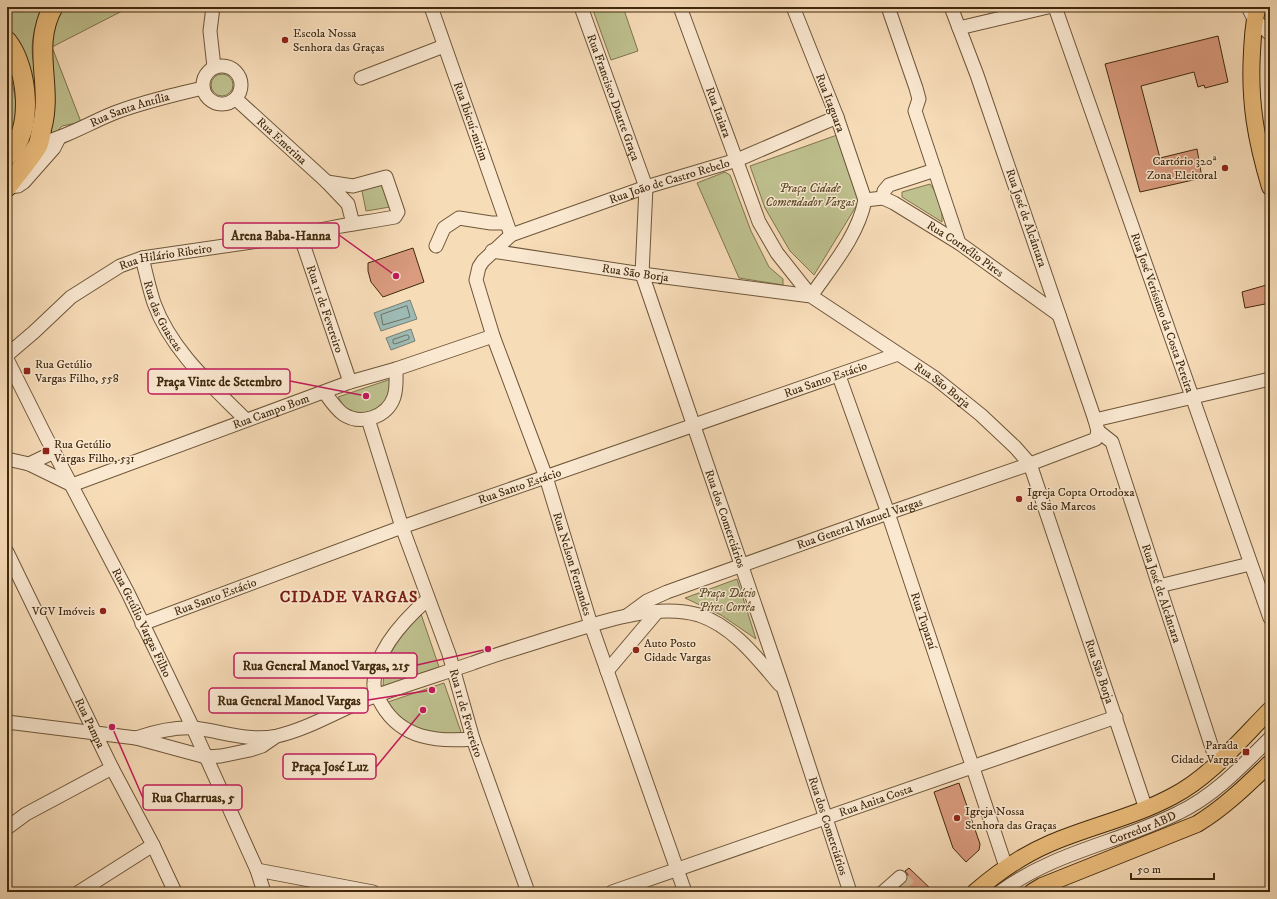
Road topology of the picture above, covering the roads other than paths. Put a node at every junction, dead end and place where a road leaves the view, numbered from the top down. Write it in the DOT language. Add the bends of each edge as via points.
graph roads {
  1 [pos="53,7"];
  2 [pos="213,7"];
  3 [pos="431,7"];
  4 [pos="581,7"];
  5 [pos="680,7"];
  6 [pos="793,7"];
  7 [pos="888,7"];
  8 [pos="951,7"];
  9 [pos="1048,7"];
  10 [pos="1055,7"];
  11 [pos="1254,11"];
  12 [pos="959,28"];
  13 [pos="1270,34"];
  14 [pos="7,41"];
  15 [pos="444,46"];
  16 [pos="214,67"];
  17 [pos="361,78"];
  18 [pos="203,88"];
  19 [pos="236,99"];
  20 [pos="837,117"];
  21 [pos="59,138"];
  22 [pos="38,144"];
  23 [pos="7,156"];
  24 [pos="738,160"];
  25 [pos="935,170"];
  26 [pos="327,182"];
  27 [pos="7,187"];
  28 [pos="646,187"];
  29 [pos="1270,187"];
  30 [pos="883,198"];
  31 [pos="865,200"];
  32 [pos="353,224"];
  33 [pos="300,234"];
  34 [pos="503,238"];
  35 [pos="959,243"];
  36 [pos="436,246"];
  37 [pos="142,258"];
  38 [pos="642,274"];
  39 [pos="811,296"];
  40 [pos="1059,315"];
  41 [pos="493,336"];
  42 [pos="898,354"];
  43 [pos="7,355"];
  44 [pos="7,359"];
  45 [pos="396,369"];
  46 [pos="839,376"];
  47 [pos="1270,379"];
  48 [pos="350,382"];
  49 [pos="325,392"];
  50 [pos="1193,397"];
  51 [pos="368,419"];
  52 [pos="246,420"];
  53 [pos="694,424"];
  54 [pos="1096,430"];
  55 [pos="54,452"];
  56 [pos="7,459"];
  57 [pos="29,464"];
  58 [pos="1030,464"];
  59 [pos="546,477"];
  60 [pos="72,484"];
  61 [pos="888,513"];
  62 [pos="402,527"];
  63 [pos="7,552"];
  64 [pos="1250,564"];
  65 [pos="741,566"];
  66 [pos="1159,586"];
  67 [pos="428,599"];
  68 [pos="657,612"];
  69 [pos="628,615"];
  70 [pos="1269,615"];
  71 [pos="142,624"];
  72 [pos="591,625"];
  73 [pos="454,669"];
  74 [pos="607,671"];
  75 [pos="784,690"];
  76 [pos="377,696"];
  77 [pos="1270,710"];
  78 [pos="1116,717"];
  79 [pos="7,722"];
  80 [pos="194,728"];
  81 [pos="96,733"];
  82 [pos="216,733"];
  83 [pos="276,736"];
  84 [pos="136,738"];
  85 [pos="1270,738"];
  86 [pos="473,739"];
  87 [pos="221,756"];
  88 [pos="206,757"];
  89 [pos="1217,763"];
  90 [pos="1270,763"];
  91 [pos="970,766"];
  92 [pos="112,768"];
  93 [pos="1146,809"];
  94 [pos="825,817"];
  95 [pos="7,828"];
  96 [pos="153,845"];
  97 [pos="1006,867"];
  98 [pos="257,870"];
  99 [pos="677,870"];
  100 [pos="900,877"];
  101 [pos="79,892"];
  102 [pos="175,892"];
  103 [pos="264,892"];
  104 [pos="373,892"];
  105 [pos="528,892"];
  106 [pos="612,892"];
  107 [pos="685,892"];
  108 [pos="850,892"];
  109 [pos="883,892"];
  110 [pos="975,892"];
  111 [pos="1000,892"];
  112 [pos="1032,892"];
  1 -- 22 [label="highway" via="41,49 47,96"];
  2 -- 16 [label="street" via="210,31"];
  3 -- 15 [label="street, Rua Ibicuí-mirim"];
  4 -- 28 [label="street, Rua Francisco Duarte Graça"];
  5 -- 24 [label="street, Rua Itaiara"];
  6 -- 20 [label="street, Rua Itaguara"];
  7 -- 25 [label="street" via="916,88 919,99 916,111"];
  8 -- 12 [label="street, Rua José de Alcântara"];
  9 -- 12 [label="street"];
  10 -- 50 [label="street, Rua José Veríssimo da Costa Pereira"];
  11 -- 13 [label="street"];
  11 -- 29 [label="main road" via="1250,81 1253,119"];
  12 -- 40 [label="street, Rua José de Alcântara"];
  14 -- 23 [label="highway" via="15,54 26,102 22,134 17,145"];
  15 -- 17 [label="street"];
  15 -- 34 [label="street, Rua Ibicuí-mirim"];
  16 -- 18 [label="street" via="204,78"];
  16 -- 19 [label="street" via="227,66 238,74 242,87"];
  18 -- 19 [label="street" via="210,100 216,103 230,103"];
  18 -- 21 [label="street, Rua Santa Antília" via="171,95 115,113"];
  19 -- 26 [label="street, Rua Emerina"];
  20 -- 24 [label="street, Rua João de Castro Rebelo"];
  20 -- 31 [label="street, Rua Itaguara"];
  21 -- 22 [label="street, Rua Santa Antília"];
  21 -- 27 [label="street" via="54,148 24,182 18,186"];
  22 -- 27 [label="highway"];
  24 -- 28 [label="street, Rua João de Castro Rebelo"];
  24 -- 39 [label="street, Rua Itaiara" via="759,222 777,253"];
  25 -- 30 [label="street" via="889,185 884,191"];
  25 -- 35 [label="street"];
  26 -- 32 [label="street, Rua Emerina" via="348,204"];
  26 -- 32 [label="street, Rua Hilário Ribeiro" via="352,186 384,176 387,179 398,212 396,216"];
  28 -- 34 [label="street, Rua João de Castro Rebelo"];
  28 -- 38 [label="street, Rua dos Comerciários"];
  30 -- 31 [label="street"];
  30 -- 35 [label="street, Rua Cornélio Pires" via="909,211"];
  31 -- 39 [label="street" via="852,235"];
  32 -- 33 [label="street, Rua Hilário Ribeiro"];
  33 -- 37 [label="street, Rua Hilário Ribeiro"];
  33 -- 48 [label="street, Rua 11 de Fevereiro"];
  34 -- 36 [label="street, Rua São Borja" via="491,223 459,218 444,228"];
  34 -- 38 [label="street, Rua São Borja"];
  34 -- 41 [label="street, Rua Nelson Fernandes" via="476,274"];
  35 -- 40 [label="street, Rua Cornélio Pires"];
  37 -- 43 [label="street, Rua Hilário Ribeiro" via="120,266 70,297"];
  37 -- 52 [label="street, Rua das Guascas" via="154,303 175,342 196,369"];
  38 -- 39 [label="street, Rua São Borja"];
  38 -- 53 [label="street, Rua dos Comerciários"];
  39 -- 42 [label="street, Rua São Borja"];
  40 -- 54 [label="street, Rua José de Alcântara"];
  41 -- 45 [label="street, Rua Campo Bom"];
  41 -- 59 [label="street, Rua Nelson Fernandes"];
  42 -- 46 [label="street, Rua Santo Estácio"];
  42 -- 58 [label="street, Rua São Borja" via="935,378 981,415"];
  44 -- 55 [label="street, Rua Getúlio Vargas Filho"];
  45 -- 48 [label="street, Rua Campo Bom"];
  45 -- 51 [label="street" via="397,386 390,405 377,416"];
  46 -- 53 [label="street, Rua Santo Estácio"];
  46 -- 61 [label="street, Rua Tuparaí"];
  47 -- 50 [label="street, Rua General Manuel Vargas"];
  48 -- 49 [label="street, Rua Campo Bom"];
  49 -- 51 [label="street" via="341,412 348,416"];
  49 -- 52 [label="street, Rua Campo Bom"];
  50 -- 54 [label="street, Rua General Manuel Vargas"];
  50 -- 64 [label="street, Rua José Veríssimo da Costa Pereira"];
  51 -- 62 [label="street, Rua 11 de Fevereiro"];
  52 -- 60 [label="street, Rua Campo Bom"];
  53 -- 59 [label="street, Rua Santo Estácio"];
  53 -- 65 [label="street, Rua dos Comerciários"];
  54 -- 58 [label="street, Rua General Manuel Vargas"];
  54 -- 66 [label="street, Rua José de Alcântara" via="1112,442"];
  55 -- 57 [label="street"];
  55 -- 60 [label="street, Rua Getúlio Vargas Filho"];
  56 -- 57 [label="street"];
  57 -- 60 [label="street"];
  58 -- 61 [label="street, Rua General Manuel Vargas"];
  58 -- 78 [label="street, Rua São Borja"];
  59 -- 62 [label="street, Rua Santo Estácio"];
  59 -- 72 [label="street, Rua Nelson Fernandes"];
  60 -- 71 [label="street, Rua Getúlio Vargas Filho"];
  61 -- 65 [label="street, Rua General Manuel Vargas"];
  61 -- 91 [label="street, Rua Tuparaí"];
  62 -- 67 [label="street, Rua 11 de Fevereiro"];
  62 -- 71 [label="street, Rua Santo Estácio"];
  63 -- 81 [label="street, Rua Pampa"];
  64 -- 66 [label="street"];
  64 -- 70 [label="street, Rua José Veríssimo da Costa Pereira"];
  65 -- 69 [label="street, Rua General Manuel Vargas" via="647,601"];
  65 -- 75 [label="street, Rua dos Comerciários"];
  66 -- 89 [label="street, Rua José de Alcântara"];
  67 -- 73 [label="street, Rua 11 de Fevereiro"];
  67 -- 76 [label="street" via="399,628 382,657 374,683"];
  68 -- 69 [label="street"];
  68 -- 74 [label="street"];
  68 -- 75 [label="street" via="698,615 716,623 735,636"];
  69 -- 72 [label="street"];
  71 -- 80 [label="street, Rua Getúlio Vargas Filho"];
  72 -- 73 [label="street"];
  72 -- 74 [label="street, Rua Nelson Fernandes"];
  73 -- 76 [label="street"];
  73 -- 86 [label="street, Rua 11 de Fevereiro"];
  74 -- 99 [label="street, Rua Nelson Fernandes"];
  75 -- 94 [label="street, Rua dos Comerciários"];
  76 -- 83 [label="street" via="322,720"];
  76 -- 86 [label="street" via="387,713 422,738"];
  77 -- 89 [label="main road"];
  78 -- 91 [label="street, Rua Anita Costa"];
  78 -- 93 [label="street, Rua São Borja"];
  79 -- 81 [label="street"];
  80 -- 82 [label="street"];
  80 -- 84 [label="street" via="158,732"];
  80 -- 88 [label="street, Rua Getúlio Vargas Filho"];
  81 -- 84 [label="street"];
  81 -- 92 [label="street, Rua Pampa"];
  82 -- 83 [label="street" via="248,738"];
  82 -- 87 [label="street" via="228,742 227,750"];
  83 -- 87 [label="street" via="262,746"];
  84 -- 88 [label="street"];
  85 -- 111 [label="street, Corredor ABD" via="1224,782 1194,805 1164,819 1059,858 1018,879"];
  86 -- 105 [label="street, Rua 11 de Fevereiro"];
  87 -- 88 [label="street"];
  88 -- 98 [label="street, Rua Getúlio Vargas Filho"];
  89 -- 93 [label="main road" via="1189,787"];
  90 -- 112 [label="main road" via="1236,796 1197,824"];
  91 -- 94 [label="street, Rua Anita Costa"];
  91 -- 97 [label="street, Rua Tuparaí"];
  92 -- 95 [label="street" via="26,814"];
  92 -- 96 [label="street, Rua Pampa"];
  93 -- 97 [label="main road" via="1051,843"];
  94 -- 99 [label="street, Rua Anita Costa"];
  94 -- 108 [label="street, Rua dos Comerciários"];
  96 -- 101 [label="street"];
  96 -- 102 [label="street, Rua Pampa"];
  97 -- 110 [label="main road"];
  98 -- 103 [label="street, Rua Getúlio Vargas Filho"];
  98 -- 104 [label="street"];
  99 -- 106 [label="street, Rua Anita Costa"];
  99 -- 107 [label="street, Rua Nelson Fernandes"];
  100 -- 109 [label="street"];
}
